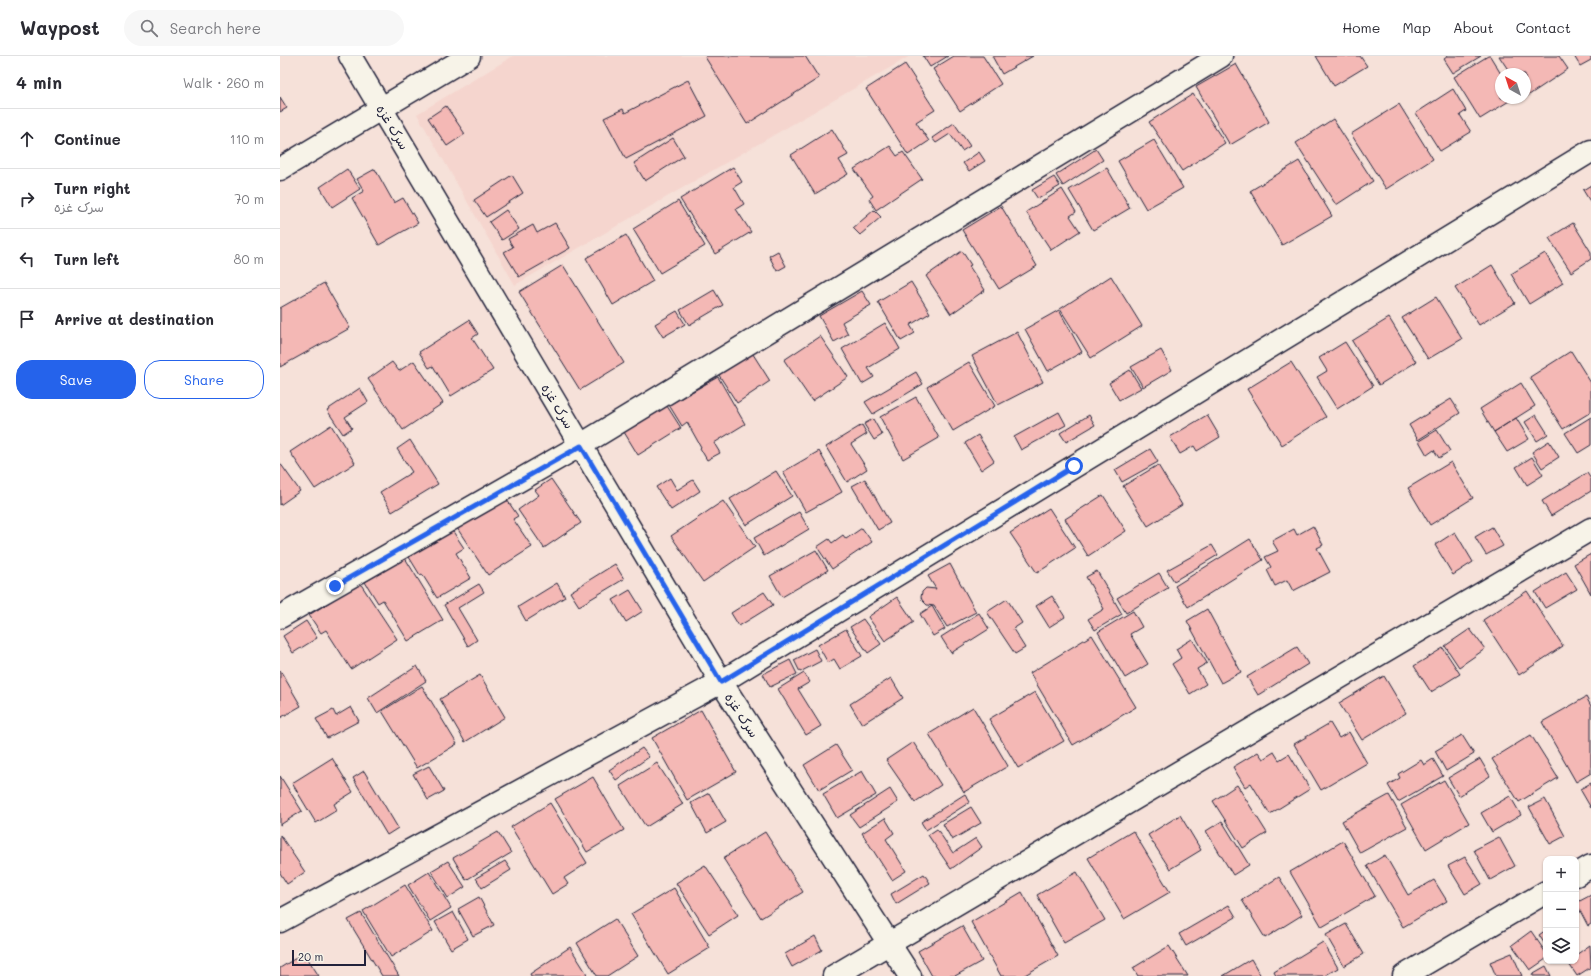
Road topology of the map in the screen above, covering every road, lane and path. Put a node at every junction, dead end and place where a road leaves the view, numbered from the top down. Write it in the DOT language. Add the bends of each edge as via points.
graph roads {
  1 [pos="350,56"];
  2 [pos="469,56"];
  3 [pos="1221,56"];
  4 [pos="382,108"];
  5 [pos="1591,151"];
  6 [pos="280,169"];
  7 [pos="581,446"];
  8 [pos="1591,529"];
  9 [pos="280,617"];
  10 [pos="721,682"];
  11 [pos="1591,866"];
  12 [pos="1579,873"];
  13 [pos="1543,894"];
  14 [pos="280,921"];
  15 [pos="889,943"];
  16 [pos="834,976"];
  17 [pos="910,976"];
  18 [pos="1404,976"];
  1 -- 4 [label="street, سرک غزه"];
  2 -- 4 [label="street"];
  3 -- 7 [label="street"];
  4 -- 6 [label="street"];
  4 -- 7 [label="street, سرک غزه"];
  5 -- 10 [label="street"];
  7 -- 9 [label="street"];
  7 -- 10 [label="street, سرک غزه"];
  8 -- 15 [label="street"];
  10 -- 14 [label="street"];
  10 -- 15 [label="street, سرک غزه"];
  11 -- 12 [label="street"];
  13 -- 18 [label="street"];
  15 -- 16 [label="street"];
  15 -- 17 [label="street, سرک غزه"];
}
